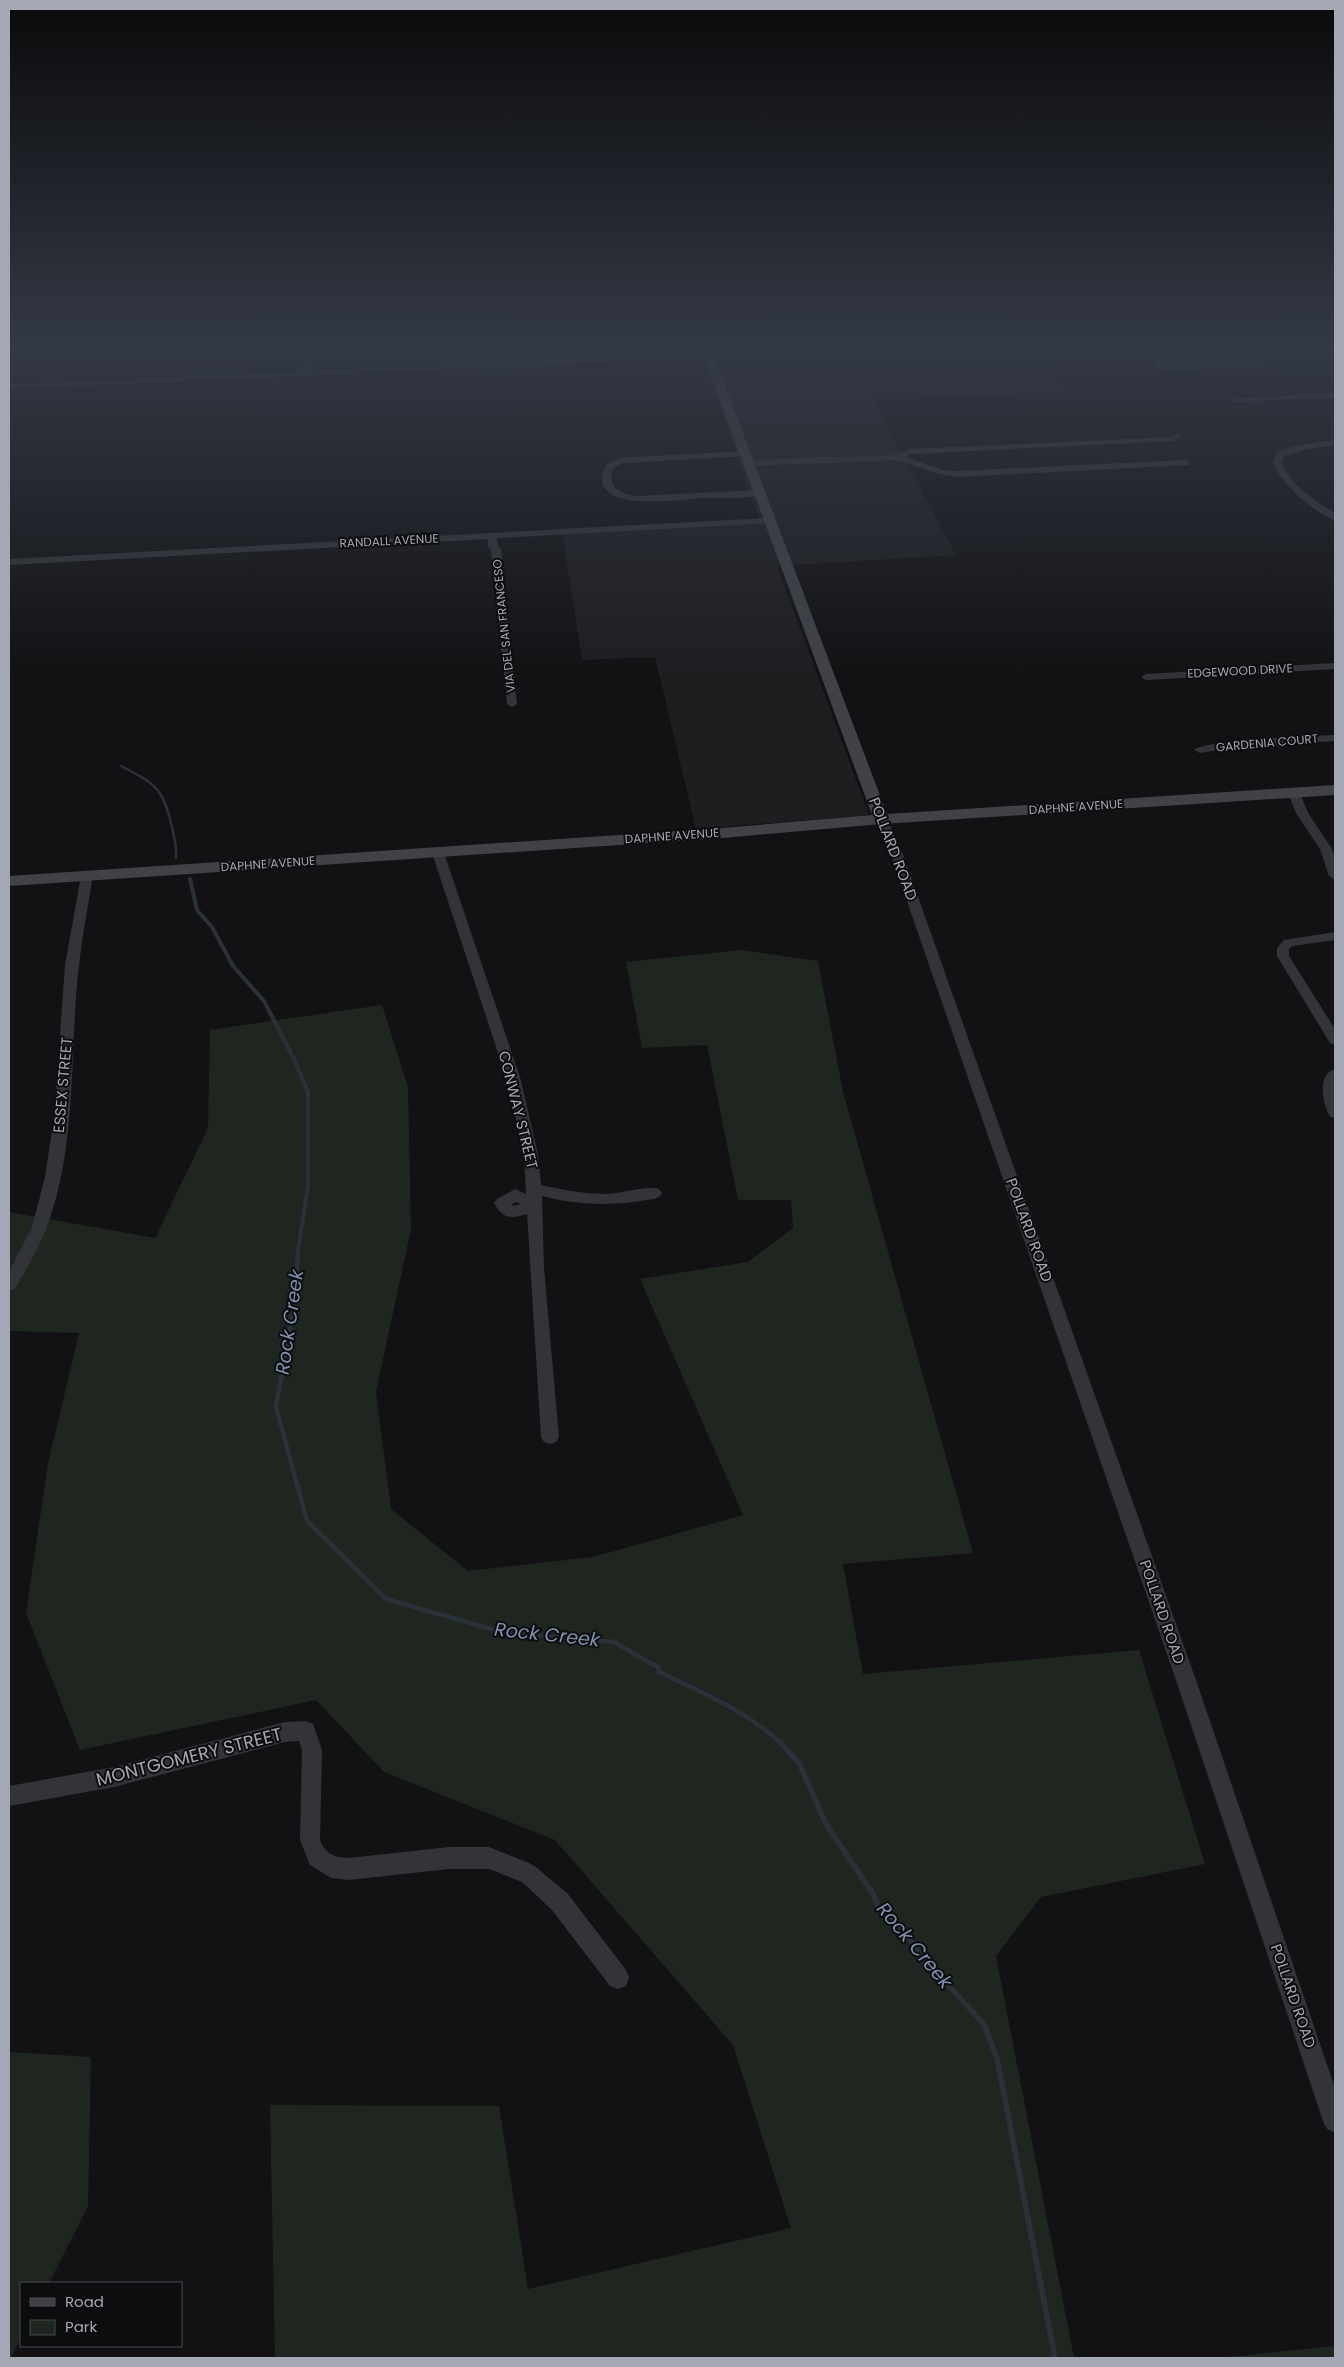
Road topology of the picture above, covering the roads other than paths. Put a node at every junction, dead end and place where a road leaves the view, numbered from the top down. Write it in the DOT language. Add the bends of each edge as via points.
graph roads {
  1 [pos="1279,456"];
  2 [pos="897,457"];
  3 [pos="747,459"];
  4 [pos="1186,463"];
  5 [pos="760,493"];
  6 [pos="1335,517"];
  7 [pos="770,520"];
  8 [pos="495,536"];
  9 [pos="9,562"];
  10 [pos="1335,666"];
  11 [pos="1146,677"];
  12 [pos="512,704"];
  13 [pos="1335,738"];
  14 [pos="1200,750"];
  15 [pos="1335,790"];
  16 [pos="1294,793"];
  17 [pos="881,820"];
  18 [pos="438,853"];
  19 [pos="87,876"];
  20 [pos="1335,876"];
  21 [pos="9,881"];
  22 [pos="1335,936"];
  23 [pos="1335,1040"];
  24 [pos="1335,1074"];
  25 [pos="1335,1113"];
  26 [pos="654,1193"];
  27 [pos="535,1196"];
  28 [pos="9,1285"];
  29 [pos="550,1437"];
  30 [pos="9,1796"];
  31 [pos="618,1978"];
  32 [pos="1335,2121"];
  1 -- 6 [label="street" via="1280,470 1285,476 1314,505"];
  2 -- 3 [label="street"];
  2 -- 4 [label="street" via="958,474"];
  3 -- 5 [label="street, POLLARD ROAD"];
  3 -- 5 [label="street" via="629,460 609,467 607,482 617,495 636,499"];
  5 -- 7 [label="street, POLLARD ROAD"];
  7 -- 8 [label="street, RANDALL AVENUE"];
  7 -- 17 [label="street, POLLARD ROAD"];
  8 -- 9 [label="street, RANDALL AVENUE"];
  8 -- 12 [label="street, VIA DEL SAN FRANCESO" via="493,547 496,549"];
  10 -- 11 [label="street, EDGEWOOD DRIVE"];
  13 -- 14 [label="street, GARDENIA COURT"];
  15 -- 16 [label="street, DAPHNE AVENUE"];
  16 -- 17 [label="street, DAPHNE AVENUE"];
  16 -- 20 [label="street" via="1302,812 1326,848"];
  17 -- 18 [label="street, DAPHNE AVENUE"];
  17 -- 32 [label="street, POLLARD ROAD" via="895,849 1026,1219"];
  18 -- 19 [label="street, DAPHNE AVENUE"];
  18 -- 27 [label="street, CONWAY STREET" via="514,1085 527,1134"];
  19 -- 21 [label="street, DAPHNE AVENUE"];
  19 -- 28 [label="street, ESSEX STREET" via="72,965 56,1161 37,1232"];
  22 -- 23 [label="street" via="1289,943 1283,948 1283,956"];
  24 -- 25 [label="street" via="1328,1091 1329,1104"];
  26 -- 27 [label="street" via="599,1201"];
  27 -- 29 [label="street, CONWAY STREET" via="538,1286"];
  30 -- 31 [label="street, MONTGOMERY STREET" via="51,1791 286,1732 306,1731 312,1750 310,1840 317,1858 331,1867 349,1869 449,1858 490,1858 528,1874 560,1902"];
}
